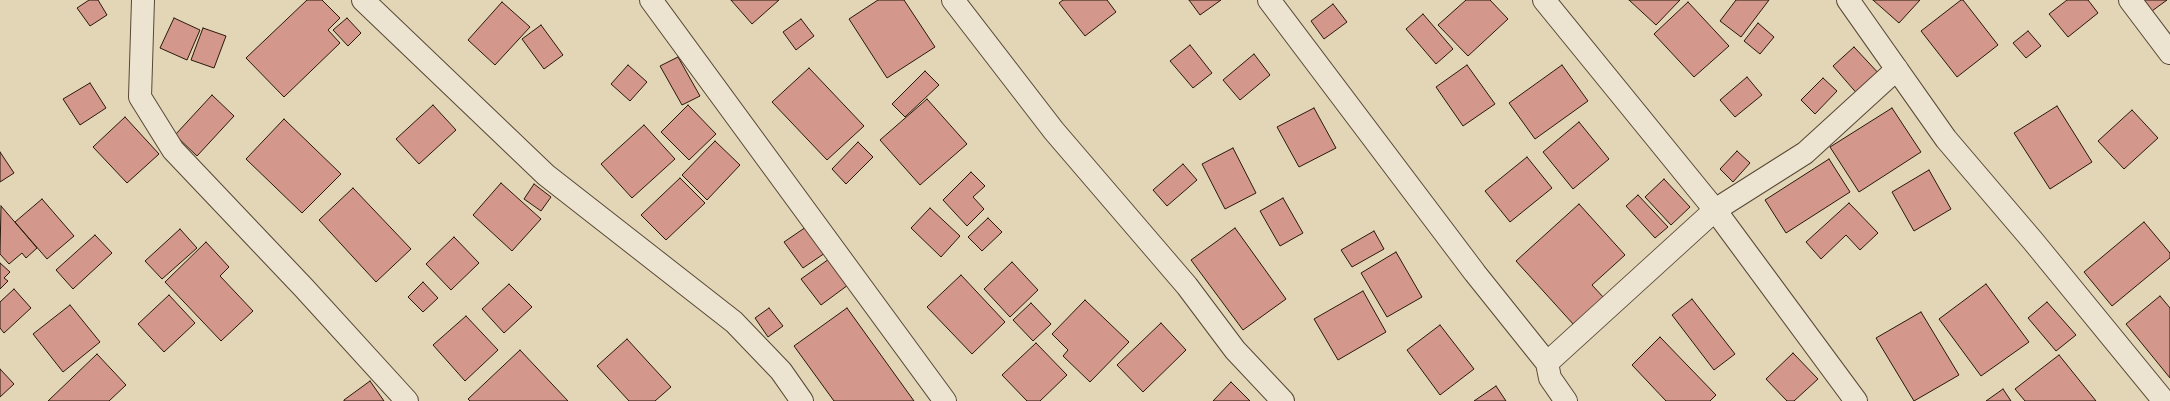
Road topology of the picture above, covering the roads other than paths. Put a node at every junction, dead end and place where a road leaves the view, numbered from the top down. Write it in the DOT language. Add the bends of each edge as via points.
graph roads {
  1 [pos="143,0"];
  2 [pos="363,0"];
  3 [pos="651,0"];
  4 [pos="953,0"];
  5 [pos="1269,0"];
  6 [pos="1544,0"];
  7 [pos="1848,0"];
  8 [pos="2130,0"];
  9 [pos="2170,53"];
  10 [pos="1897,69"];
  11 [pos="1715,210"];
  12 [pos="1547,363"];
  13 [pos="407,401"];
  14 [pos="802,401"];
  15 [pos="945,401"];
  16 [pos="1283,401"];
  17 [pos="1566,401"];
  18 [pos="1856,401"];
  19 [pos="2164,401"];
  1 -- 13 [label="street" via="140,97 173,150"];
  2 -- 14 [label="street" via="546,175 734,322 781,371"];
  3 -- 15 [label="street"];
  4 -- 16 [label="street" via="1054,131 1187,286 1235,350"];
  5 -- 12 [label="street" via="1475,273"];
  6 -- 11 [label="street"];
  7 -- 10 [label="street"];
  8 -- 9 [label="street"];
  10 -- 11 [label="street" via="1805,153"];
  10 -- 19 [label="street" via="1946,139"];
  11 -- 12 [label="street"];
  11 -- 18 [label="street"];
  12 -- 17 [label="street" via="1550,378"];
}
